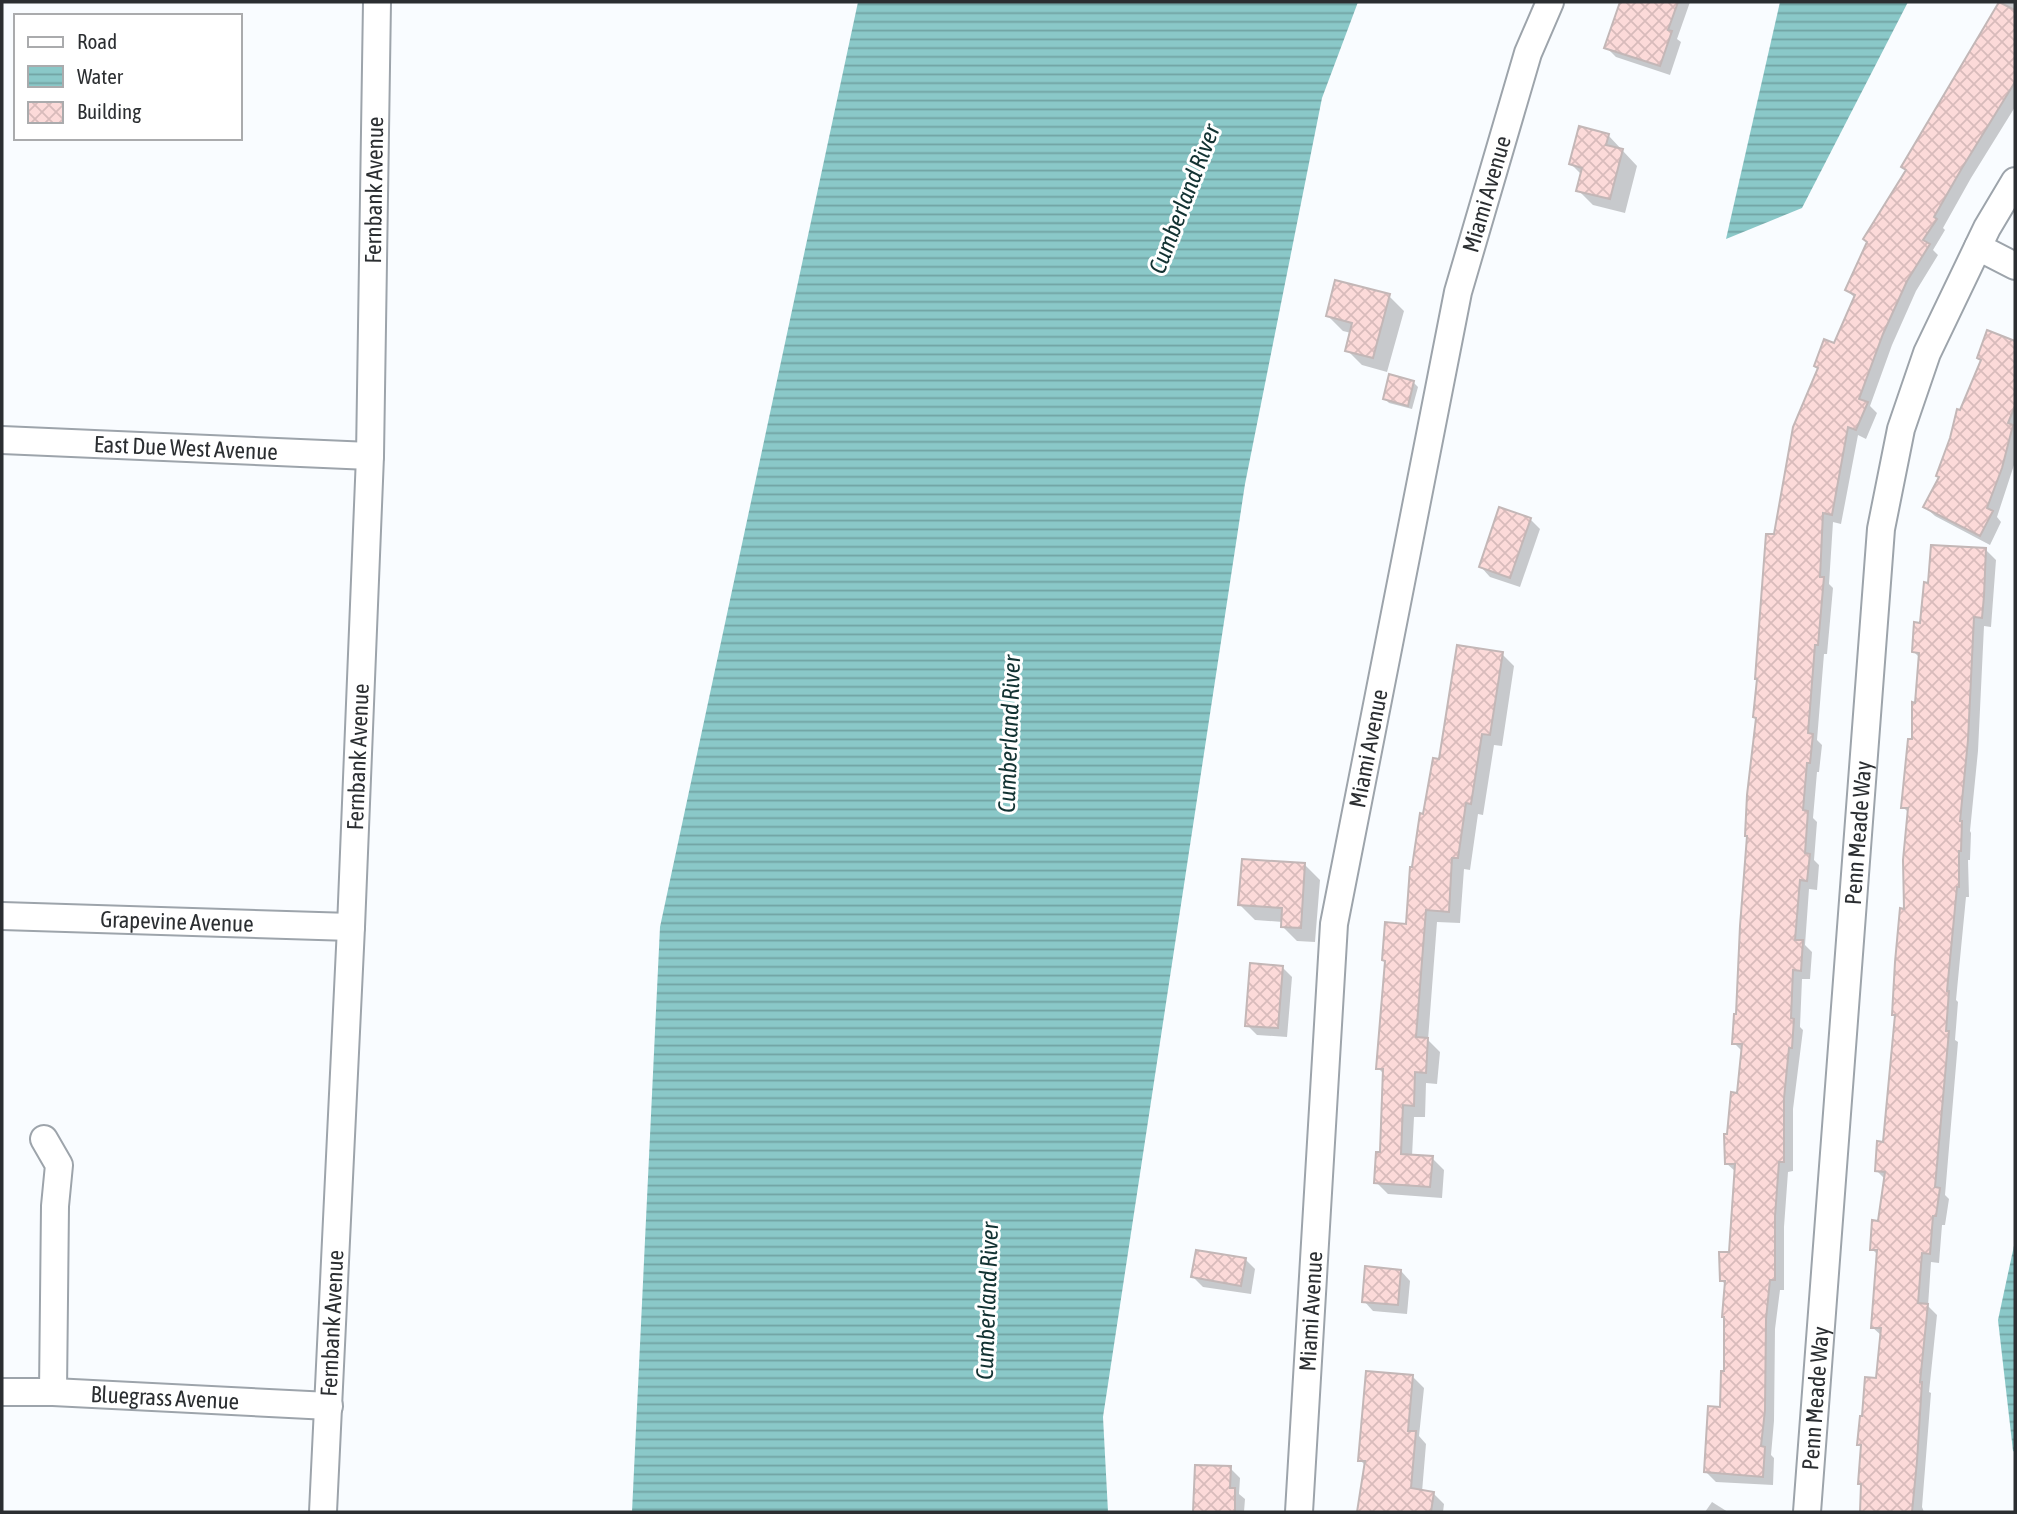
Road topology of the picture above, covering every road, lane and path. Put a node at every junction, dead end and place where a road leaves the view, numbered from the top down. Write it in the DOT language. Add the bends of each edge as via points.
graph roads {
  1 [pos="377,2"];
  2 [pos="1550,2"];
  3 [pos="2015,181"];
  4 [pos="1978,247"];
  5 [pos="2015,266"];
  6 [pos="2,440"];
  7 [pos="370,456"];
  8 [pos="2,916"];
  9 [pos="351,926"];
  10 [pos="44,1139"];
  11 [pos="2,1392"];
  12 [pos="53,1392"];
  13 [pos="329,1406"];
  14 [pos="323,1512"];
  15 [pos="1299,1512"];
  16 [pos="1807,1512"];
  1 -- 7 [label="street, Fernbank Avenue"];
  2 -- 15 [label="street, Miami Avenue" via="1528,53 1458,292 1334,924"];
  3 -- 4 [label="street, Penn Meade Way"];
  4 -- 5 [label="street"];
  4 -- 16 [label="street, Penn Meade Way" via="1927,353 1901,429 1881,529"];
  6 -- 7 [label="street, East Due West Avenue"];
  7 -- 9 [label="street, Fernbank Avenue"];
  8 -- 9 [label="street, Grapevine Avenue"];
  9 -- 13 [label="street, Fernbank Avenue"];
  10 -- 12 [label="street" via="58,1165"];
  11 -- 12 [label="street, Bluegrass Avenue"];
  12 -- 13 [label="street, Bluegrass Avenue"];
  13 -- 14 [label="street, Fernbank Avenue"];
}
